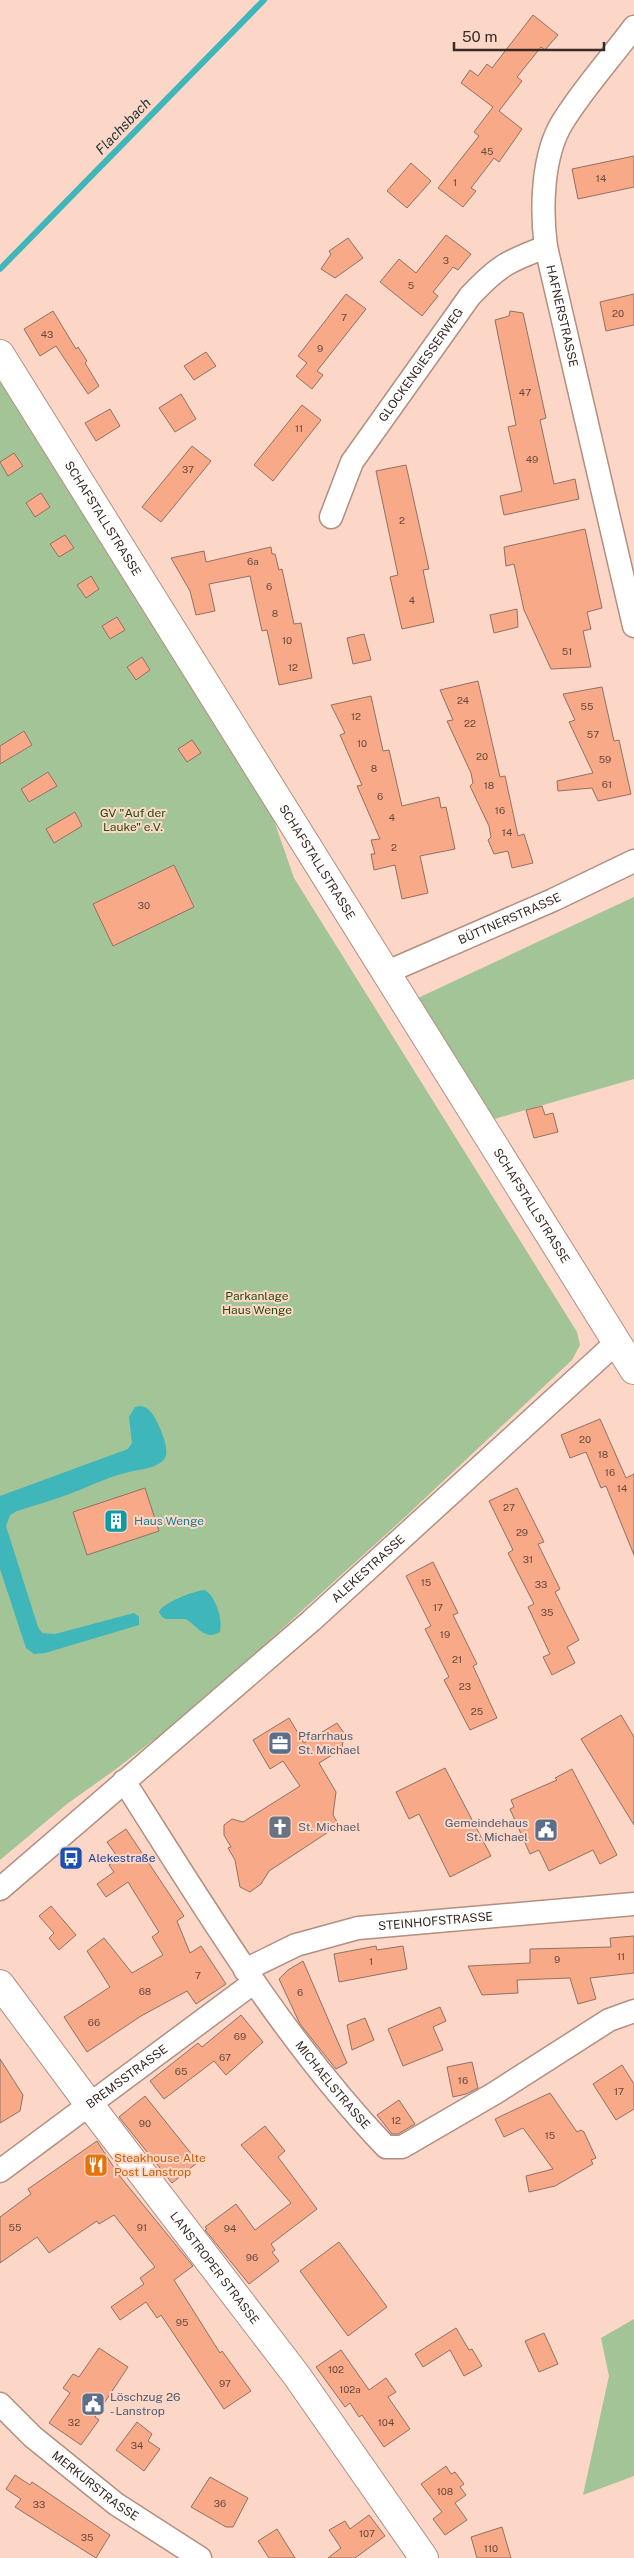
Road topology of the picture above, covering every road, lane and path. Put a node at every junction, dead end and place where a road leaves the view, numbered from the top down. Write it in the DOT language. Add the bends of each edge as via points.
graph roads {
  1 [pos="634,27"];
  2 [pos="546,247"];
  3 [pos="0,354"];
  4 [pos="331,517"];
  5 [pos="634,626"];
  6 [pos="634,861"];
  7 [pos="385,973"];
  8 [pos="617,1342"];
  9 [pos="634,1370"];
  10 [pos="124,1782"];
  11 [pos="0,1889"];
  12 [pos="634,1904"];
  13 [pos="249,1976"];
  14 [pos="0,1984"];
  15 [pos="634,2011"];
  16 [pos="89,2104"];
  17 [pos="0,2171"];
  18 [pos="0,2404"];
  19 [pos="200,2558"];
  20 [pos="424,2558"];
  1 -- 2 [label="street, HAFNERSTRASSE" via="562,124 548,164 542,219"];
  2 -- 4 [label="street, GLOCKENGIESSERWEG" via="493,271 470,296 352,462"];
  2 -- 5 [label="street, HAFNERSTRASSE"];
  3 -- 7 [label="street, SCHAFSTALLSTRASSE"];
  6 -- 7 [label="street, BÜTTNERSTRASSE"];
  7 -- 8 [label="street, SCHAFSTALLSTRASSE"];
  8 -- 9 [label="street, SCHAFSTALLSTRASSE"];
  8 -- 10 [label="street, ALEKESTRASSE" via="311,1621"];
  10 -- 11 [label="street, ALEKESTRASSE"];
  10 -- 13 [label="street, MICHAELSTRASSE"];
  12 -- 13 [label="street, STEINHOFSTRASSE" via="358,1928 296,1945"];
  13 -- 15 [label="street, MICHAELSTRASSE" via="313,2064 386,2148 402,2147 495,2093 609,2020"];
  13 -- 16 [label="street, BREMSSTRASSE"];
  14 -- 16 [label="street, LANSTROPER STRASSE"];
  16 -- 17 [label="street, BREMSSTRASSE"];
  16 -- 20 [label="street, LANSTROPER STRASSE" via="297,2376"];
  18 -- 19 [label="street, MERKURSTRASSE" via="33,2437 116,2504"];
}
